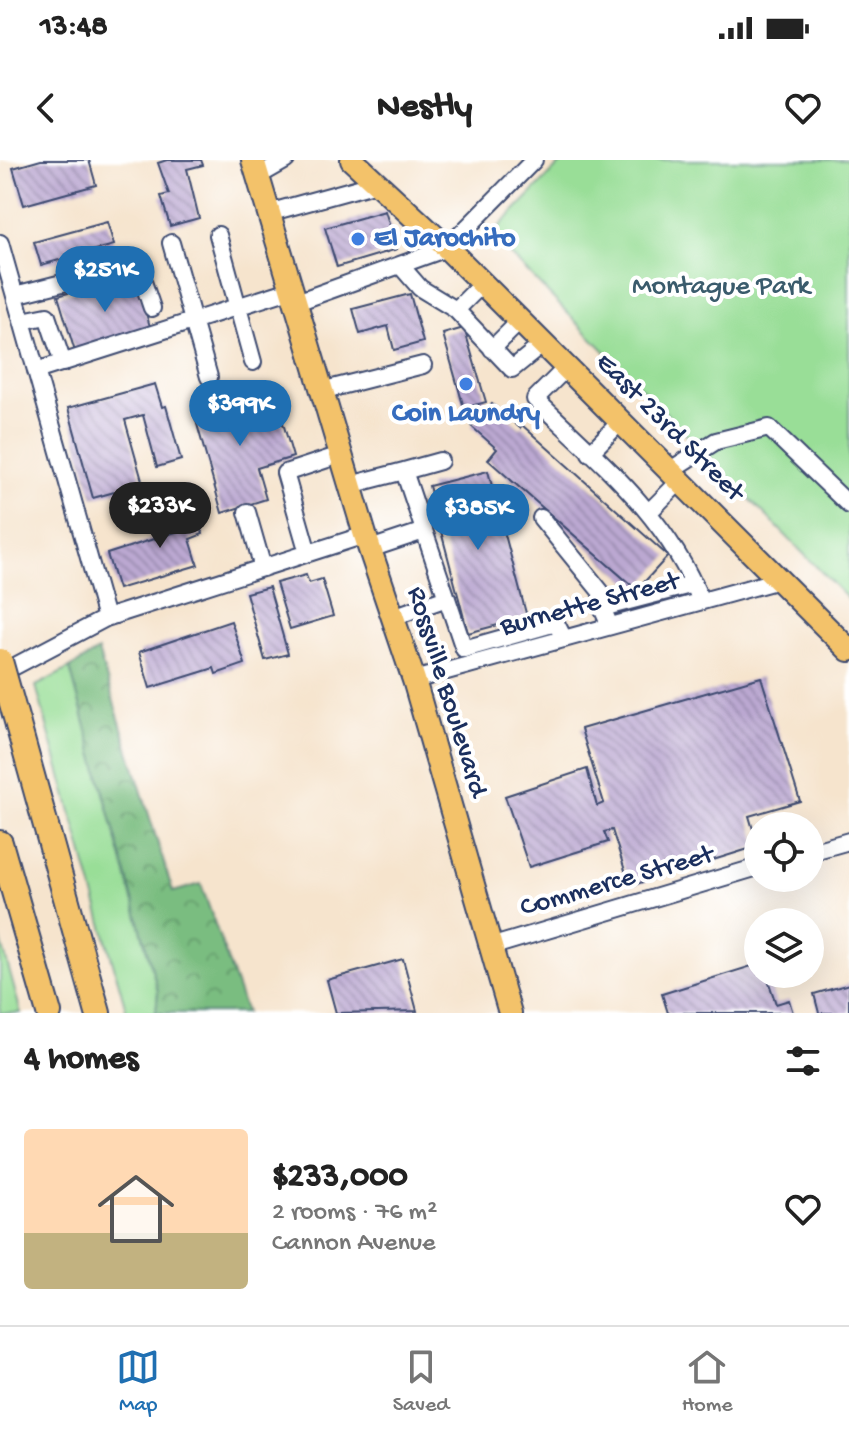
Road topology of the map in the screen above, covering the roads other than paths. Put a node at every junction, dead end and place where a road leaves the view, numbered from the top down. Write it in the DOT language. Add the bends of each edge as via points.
graph roads {
  1 [pos="286,160"];
  2 [pos="352,160"];
  3 [pos="370,160"];
  4 [pos="534,160"];
  5 [pos="257,167"];
  6 [pos="514,168"];
  7 [pos="377,183"];
  8 [pos="268,213"];
  9 [pos="218,235"];
  10 [pos="0,243"];
  11 [pos="171,243"];
  12 [pos="447,248"];
  13 [pos="400,265"];
  14 [pos="482,284"];
  15 [pos="15,295"];
  16 [pos="292,296"];
  17 [pos="239,307"];
  18 [pos="152,308"];
  19 [pos="456,310"];
  20 [pos="22,321"];
  21 [pos="520,321"];
  22 [pos="192,323"];
  23 [pos="543,344"];
  24 [pos="492,349"];
  25 [pos="253,362"];
  26 [pos="63,363"];
  27 [pos="423,365"];
  28 [pos="566,368"];
  29 [pos="36,371"];
  30 [pos="209,377"];
  31 [pos="321,391"];
  32 [pos="620,422"];
  33 [pos="590,453"];
  34 [pos="340,455"];
  35 [pos="440,461"];
  36 [pos="404,471"];
  37 [pos="674,476"];
  38 [pos="350,485"];
  39 [pos="849,505"];
  40 [pos="650,511"];
  41 [pos="247,512"];
  42 [pos="541,518"];
  43 [pos="424,531"];
  44 [pos="367,542"];
  45 [pos="308,553"];
  46 [pos="263,568"];
  47 [pos="779,580"];
  48 [pos="694,584"];
  49 [pos="444,599"];
  50 [pos="701,601"];
  51 [pos="602,608"];
  52 [pos="393,617"];
  53 [pos="106,618"];
  54 [pos="610,626"];
  55 [pos="849,650"];
  56 [pos="467,657"];
  57 [pos="0,661"];
  58 [pos="0,674"];
  59 [pos="414,680"];
  60 [pos="849,841"];
  61 [pos="0,843"];
  62 [pos="824,848"];
  63 [pos="744,871"];
  64 [pos="490,947"];
  65 [pos="49,1013"];
  66 [pos="98,1013"];
  67 [pos="510,1013"];
  1 -- 5 [label="street"];
  2 -- 7 [label="main road, East 23rd Street"];
  3 -- 12 [label="main road, East 23rd Street"];
  4 -- 6 [label="street"];
  5 -- 8 [label="main road, Rossville Boulevard"];
  6 -- 12 [label="street"];
  7 -- 8 [label="street"];
  7 -- 12 [label="main road, East 23rd Street"];
  8 -- 16 [label="main road, Rossville Boulevard"];
  9 -- 17 [label="street"];
  10 -- 15 [label="street"];
  11 -- 22 [label="street"];
  12 -- 13 [label="street"];
  12 -- 14 [label="main road, East 23rd Street"];
  13 -- 16 [label="street"];
  13 -- 19 [label="street" via="420,288"];
  14 -- 19 [label="street"];
  14 -- 21 [label="main road, East 23rd Street"];
  15 -- 18 [label="street" via="137,264"];
  15 -- 20 [label="street"];
  16 -- 17 [label="street"];
  16 -- 31 [label="main road, Rossville Boulevard"];
  17 -- 22 [label="street"];
  17 -- 25 [label="street"];
  19 -- 24 [label="street"];
  20 -- 26 [label="street" via="47,316"];
  20 -- 29 [label="street"];
  21 -- 23 [label="main road, East 23rd Street"];
  21 -- 24 [label="street"];
  22 -- 26 [label="street"];
  22 -- 30 [label="street"];
  23 -- 24 [label="street" via="512,369"];
  23 -- 28 [label="main road, East 23rd Street"];
  26 -- 29 [label="street"];
  27 -- 31 [label="street"];
  28 -- 32 [label="main road, East 23rd Street"];
  28 -- 33 [label="street" via="535,399"];
  29 -- 53 [label="street"];
  31 -- 34 [label="main road, Rossville Boulevard"];
  32 -- 33 [label="street"];
  32 -- 37 [label="main road, East 23rd Street"];
  33 -- 40 [label="street"];
  34 -- 38 [label="main road, Rossville Boulevard"];
  34 -- 45 [label="street" via="285,473"];
  35 -- 36 [label="street"];
  36 -- 38 [label="street"];
  36 -- 43 [label="street"];
  37 -- 39 [label="street" via="716,441 769,428"];
  37 -- 40 [label="street"];
  37 -- 47 [label="main road, East 23rd Street"];
  38 -- 44 [label="main road, Rossville Boulevard"];
  40 -- 48 [label="street"];
  41 -- 46 [label="street"];
  42 -- 51 [label="street" via="601,592"];
  43 -- 44 [label="street"];
  43 -- 49 [label="street"];
  44 -- 45 [label="street"];
  44 -- 52 [label="main road, Rossville Boulevard"];
  45 -- 46 [label="street"];
  46 -- 53 [label="street"];
  47 -- 50 [label="street, Burnette Street"];
  47 -- 55 [label="main road, East 23rd Street"];
  48 -- 50 [label="street"];
  48 -- 51 [label="street"];
  49 -- 52 [label="street"];
  49 -- 56 [label="street"];
  50 -- 54 [label="street, Burnette Street"];
  51 -- 54 [label="street"];
  52 -- 59 [label="main road, Rossville Boulevard"];
  53 -- 58 [label="street"];
  54 -- 56 [label="street, Burnette Street"];
  56 -- 59 [label="street, Burnette Street"];
  57 -- 66 [label="highway, bridge"];
  59 -- 64 [label="main road, Rossville Boulevard"];
  60 -- 62 [label="street"];
  61 -- 65 [label="highway"];
  63 -- 64 [label="street, Commerce Street"];
  64 -- 67 [label="main road, Rossville Boulevard"];
}
